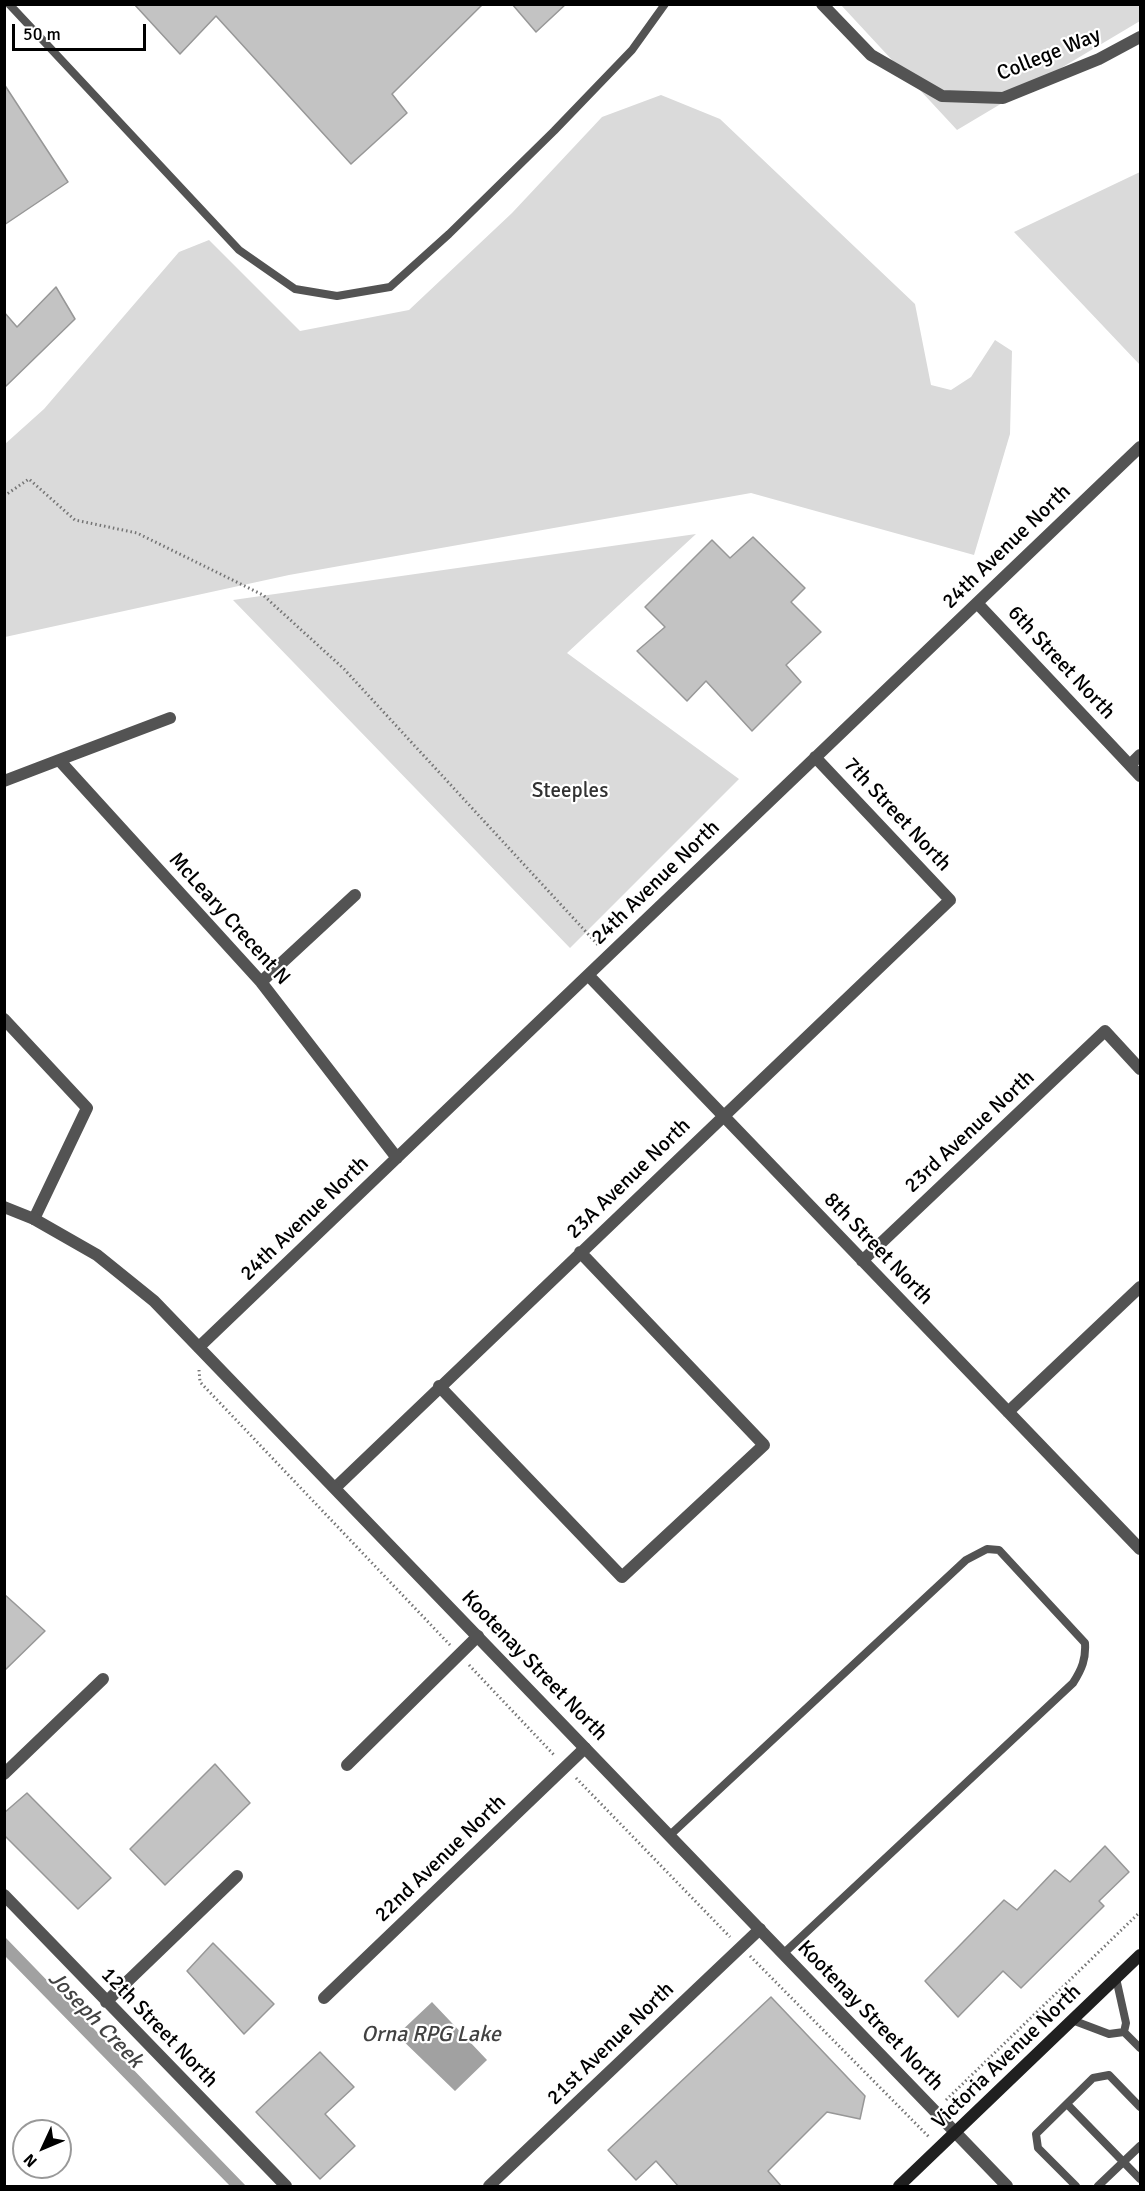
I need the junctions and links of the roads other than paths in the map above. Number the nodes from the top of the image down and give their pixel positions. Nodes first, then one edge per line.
1 (9, 4) edge
2 (665, 4) edge
3 (822, 4) edge
4 (1140, 37) edge
5 (1140, 447) edge
6 (977, 603) junction
7 (170, 718) dead end
8 (1140, 755) edge
9 (815, 757) junction
10 (59, 760) junction
11 (1130, 765) junction
12 (1140, 776) edge
13 (4, 781) edge
14 (355, 895) dead end
15 (950, 900) joint
16 (588, 975) junction
17 (261, 982) junction
18 (4, 1018) edge
19 (1140, 1069) edge
20 (723, 1115) junction
21 (397, 1158) junction
22 (4, 1207) edge
23 (33, 1219) junction
24 (580, 1252) junction
25 (862, 1261) junction
26 (1140, 1287) edge
27 (199, 1347) junction
28 (440, 1386) junction
29 (1008, 1412) junction
30 (336, 1487) junction
31 (1140, 1549) edge
32 (478, 1636) junction
33 (104, 1679) dead end
34 (585, 1748) junction
35 (347, 1765) dead end
36 (4, 1774) edge
37 (669, 1836) junction
38 (237, 1876) dead end
39 (4, 1895) edge
40 (760, 1929) junction
41 (783, 1954) junction
42 (1140, 1955) edge
43 (1116, 1978) junction
44 (324, 1998) dead end
45 (106, 2002) junction
46 (1072, 2020) junction
47 (1124, 2032) junction
48 (1140, 2048) edge
49 (1067, 2104) junction
50 (1140, 2107) edge
51 (956, 2132) junction
52 (1140, 2146) edge
53 (1124, 2162) junction
54 (1140, 2179) edge
55 (285, 2187) edge
56 (489, 2187) edge
57 (899, 2187) edge
58 (1007, 2187) edge
59 (1076, 2187) edge
60 (1098, 2187) edge

1 - 2 lane
3 - 4 street, College Way
5 - 6 street, 24th Avenue North
6 - 9 street, 24th Avenue North
6 - 11 street, 6th Street North
7 - 10 street
8 - 11 street
9 - 15 street, 7th Street North
9 - 16 street, 24th Avenue North
10 - 13 street
10 - 17 street, McLeary Crecent N
11 - 12 street, 6th Street North
14 - 17 street
15 - 20 street, 23A Avenue North
16 - 20 street, 8th Street North
16 - 21 street, 24th Avenue North
17 - 21 street, McLeary Crecent N
18 - 23 street
19 - 25 street, 23rd Avenue North
20 - 24 street, 23A Avenue North
20 - 25 street, 8th Street North
21 - 27 street, 24th Avenue North
22 - 23 street, Kootenay Street North
23 - 27 street, Kootenay Street North
24 - 28 street, 23A Avenue North
24 - 28 street
25 - 29 street, 8th Street North
26 - 29 street
27 - 30 street, Kootenay Street North
28 - 30 street, 23A Avenue North
29 - 31 street, 8th Street North
30 - 32 street, Kootenay Street North
32 - 34 street, Kootenay Street North
32 - 35 street
33 - 36 street
34 - 37 street, Kootenay Street North
34 - 44 street, 22nd Avenue North
37 - 40 street, Kootenay Street North
37 - 41 lane
38 - 45 street
39 - 45 street, 12th Street North
40 - 41 street, Kootenay Street North
40 - 56 street, 21st Avenue North
41 - 51 street, Kootenay Street North
42 - 43 main road, Victoria Avenue North
43 - 46 main road, Victoria Avenue North
43 - 47 lane
45 - 55 street, 12th Street North
46 - 47 lane
46 - 51 main road, Victoria Avenue North
47 - 48 lane
49 - 50 lane
49 - 53 lane
49 - 59 lane
51 - 57 main road, Victoria Avenue North
51 - 58 street, Kootenay Street North
52 - 53 lane
53 - 54 lane
53 - 60 lane

